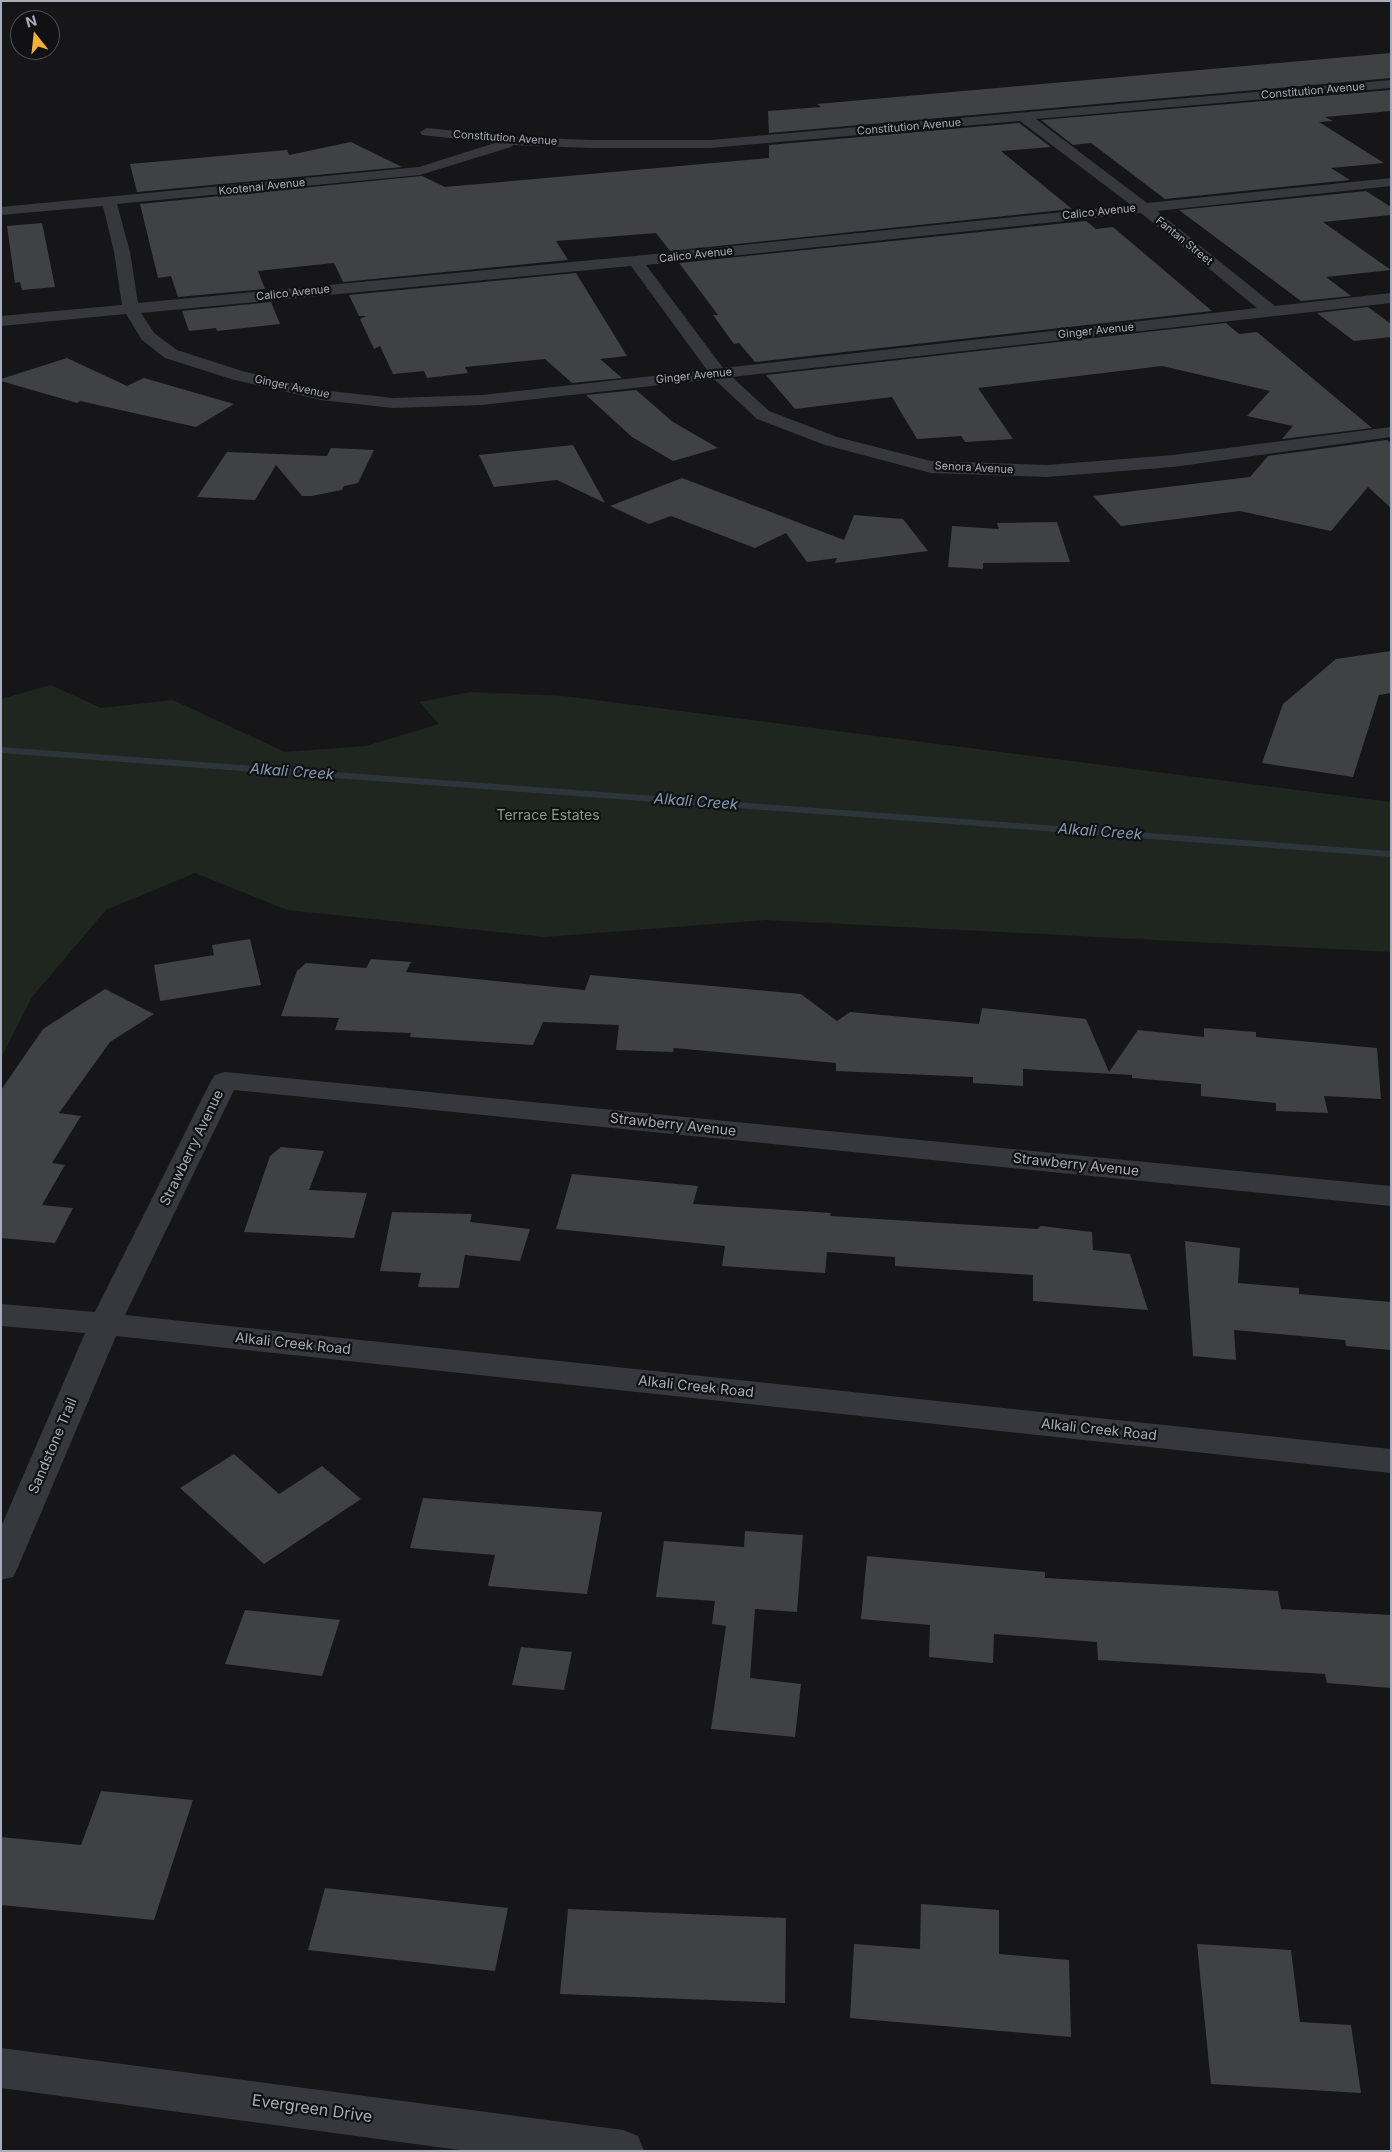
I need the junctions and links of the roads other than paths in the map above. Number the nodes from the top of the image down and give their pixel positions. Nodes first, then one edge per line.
1 (1391, 84) edge
2 (1024, 118) junction
3 (427, 132) dead end
4 (518, 141) junction
5 (1391, 182) edge
6 (110, 202) junction
7 (1143, 207) junction
8 (1, 210) edge
9 (635, 261) junction
10 (1391, 298) edge
11 (131, 309) junction
12 (1271, 311) junction
13 (1, 321) edge
14 (719, 374) junction
15 (1391, 432) edge
16 (1391, 1196) edge
17 (1, 1315) edge
18 (105, 1324) junction
19 (1391, 1461) edge
20 (1, 1567) edge
21 (1, 2068) edge
22 (623, 2151) edge

1 - 2 street, Constitution Avenue
2 - 4 street, Constitution Avenue
2 - 7 street, Fantan Street
3 - 4 street, Constitution Avenue
4 - 6 street, Kootenai Avenue
5 - 7 street, Calico Avenue
6 - 8 street, Kootenai Avenue
6 - 11 street, Ginger Avenue
7 - 9 street, Calico Avenue
7 - 12 street, Fantan Street
9 - 11 street, Calico Avenue
9 - 14 street, Senora Avenue
10 - 12 street, Ginger Avenue
11 - 13 street, Calico Avenue
11 - 14 street, Ginger Avenue
12 - 14 street, Ginger Avenue
14 - 15 street, Senora Avenue
16 - 18 street, Strawberry Avenue
17 - 18 street, Alkali Creek Road
18 - 19 street, Alkali Creek Road
18 - 20 street, Sandstone Trail
21 - 22 street, Evergreen Drive

